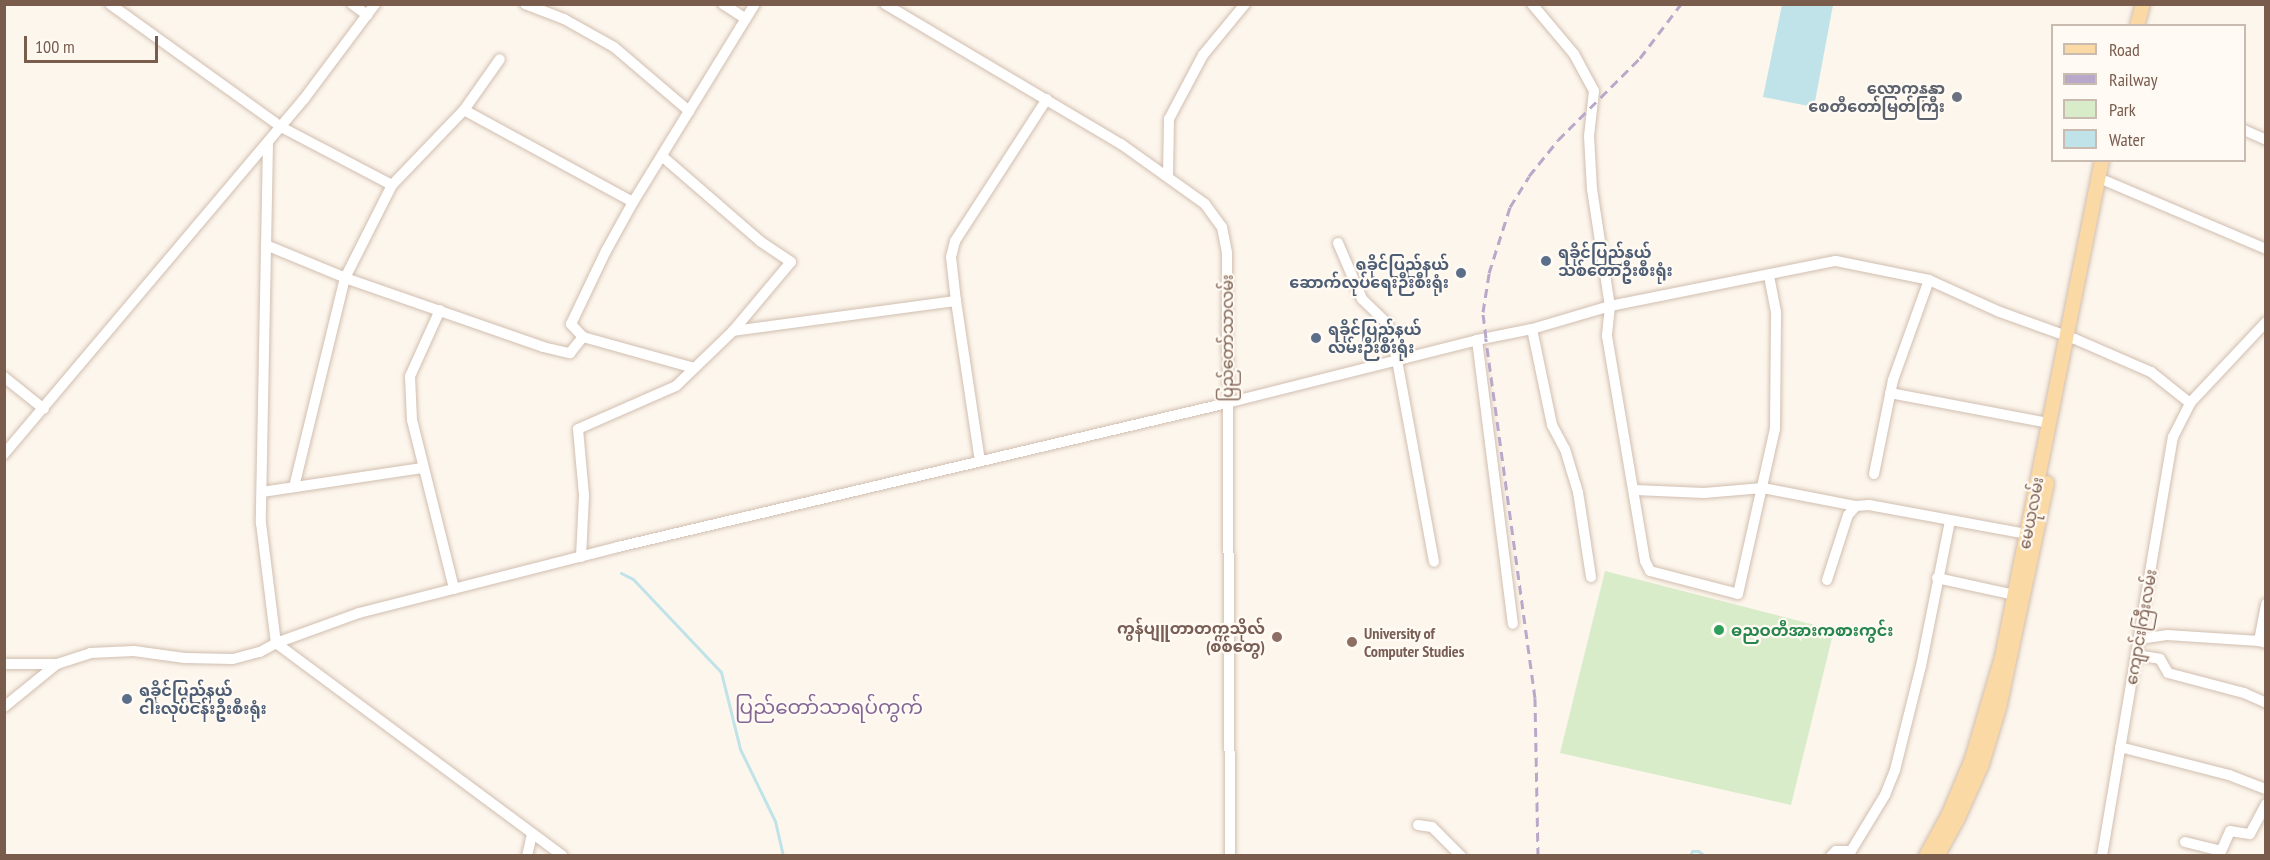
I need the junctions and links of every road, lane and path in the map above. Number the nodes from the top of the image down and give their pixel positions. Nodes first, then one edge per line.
1 (110, 4) edge
2 (352, 4) edge
3 (375, 4) edge
4 (525, 4) edge
5 (723, 4) edge
6 (755, 4) edge
7 (885, 4) edge
8 (1245, 4) edge
9 (1532, 4) edge
10 (2134, 4) edge
11 (2143, 4) edge
12 (367, 15) junction
13 (746, 19) junction
14 (2129, 24) edge
15 (2138, 24) edge
16 (500, 59) dead end
17 (1047, 99) junction
18 (464, 110) junction
19 (689, 111) junction
20 (281, 127) junction
21 (2246, 131) edge
22 (2265, 140) edge
23 (268, 143) junction
24 (662, 156) junction
25 (2102, 162) edge
26 (2110, 162) edge
27 (1168, 176) junction
28 (2106, 181) junction
29 (392, 185) junction
30 (633, 202) junction
31 (1338, 243) dead end
32 (266, 245) junction
33 (2265, 249) edge
34 (1769, 276) junction
35 (345, 278) junction
36 (1929, 280) junction
37 (956, 302) junction
38 (1610, 306) junction
39 (440, 310) junction
40 (2265, 322) edge
41 (1532, 329) junction
42 (733, 330) junction
43 (583, 337) junction
44 (2071, 337) junction
45 (1477, 340) junction
46 (1397, 360) junction
47 (694, 368) junction
48 (4, 377) edge
49 (1890, 393) junction
50 (2190, 403) junction
51 (1227, 404) junction
52 (45, 409) junction
53 (2049, 423) junction
54 (4, 454) edge
55 (981, 461) junction
56 (422, 468) junction
57 (1874, 474) dead end
58 (294, 487) junction
59 (1763, 488) junction
60 (1635, 490) junction
61 (262, 492) junction
62 (1856, 506) junction
63 (1950, 521) junction
64 (2027, 534) junction
65 (581, 556) junction
66 (1434, 562) dead end
67 (1591, 577) dead end
68 (1937, 578) junction
69 (1827, 580) dead end
70 (454, 589) junction
71 (2014, 595) junction
72 (2265, 605) edge
73 (1513, 624) dead end
74 (2139, 639) junction
75 (2262, 642) edge
76 (276, 643) junction
77 (2136, 655) junction
78 (4, 664) edge
79 (57, 664) junction
80 (2265, 703) edge
81 (4, 707) edge
82 (2120, 747) junction
83 (2265, 789) edge
84 (2265, 804) edge
85 (1418, 825) dead end
86 (531, 834) junction
87 (2185, 842) dead end
88 (2220, 853) edge
89 (527, 855) edge
90 (562, 855) edge
91 (1230, 855) edge
92 (1461, 855) edge
93 (1831, 855) edge
94 (1926, 855) edge
95 (1938, 855) edge
96 (2102, 855) edge

1 - 20 street
2 - 12 street
3 - 12 street
4 - 19 street
5 - 13 street
6 - 13 street
7 - 17 street, ပြည်တော်သာလမ်း
8 - 27 street
9 - 38 street
10 - 14 main road
11 - 15 main road
12 - 20 street
13 - 19 street
16 - 18 street
17 - 27 street, ပြည်တော်သာလမ်း
17 - 37 street
18 - 29 street
18 - 30 street
19 - 24 street
20 - 23 street
20 - 29 street
21 - 22 street
23 - 32 street
23 - 52 street
24 - 30 street
24 - 42 street
25 - 44 main road, မေယုလမ်း
26 - 28 main road, မေယုလမ်း
27 - 51 street, ပြည်တော်သာလမ်း
28 - 33 street
28 - 44 main road, မေယုလမ်း
29 - 35 street
30 - 43 street
31 - 46 street
32 - 35 street
32 - 61 street
34 - 36 street
34 - 38 street
34 - 59 street
35 - 39 street
35 - 58 street
36 - 44 street
36 - 49 street
37 - 42 street
37 - 55 street
38 - 41 street
38 - 60 street
39 - 43 street
39 - 56 street
40 - 50 street, ကျောင်းကြီးလမ်း
41 - 45 street
41 - 67 street
42 - 47 street
43 - 47 street
44 - 50 street
44 - 53 main road, မေယုလမ်း
44 - 95 main road, မေယုလမ်း
45 - 46 street
45 - 73 street
46 - 51 street
46 - 66 street
47 - 65 street
48 - 52 street
49 - 53 street
49 - 57 street
50 - 74 street, ကျောင်းကြီးလမ်း
51 - 55 street
51 - 91 street, ပြည်တော်သာလမ်း
52 - 54 street
53 - 64 main road, မေယုလမ်း
55 - 65 street
56 - 58 street
56 - 70 street
58 - 61 street
59 - 60 street
59 - 60 street
59 - 62 street
61 - 76 street
62 - 63 street
62 - 69 street
63 - 64 street
63 - 68 street
64 - 71 main road, မေယုလမ်း
65 - 70 street
68 - 71 street
68 - 93 street
70 - 76 street
71 - 94 main road, မေယုလမ်း
72 - 75 street
74 - 75 street
74 - 77 street, ကျောင်းကြီးလမ်း
76 - 79 street
76 - 86 street
77 - 80 street
77 - 82 street, ကျောင်းကြီးလမ်း
78 - 79 street
79 - 81 street
82 - 83 street
82 - 96 street, ကျောင်းကြီးလမ်း
84 - 88 street
85 - 92 street
86 - 89 street
86 - 90 street
87 - 88 street

